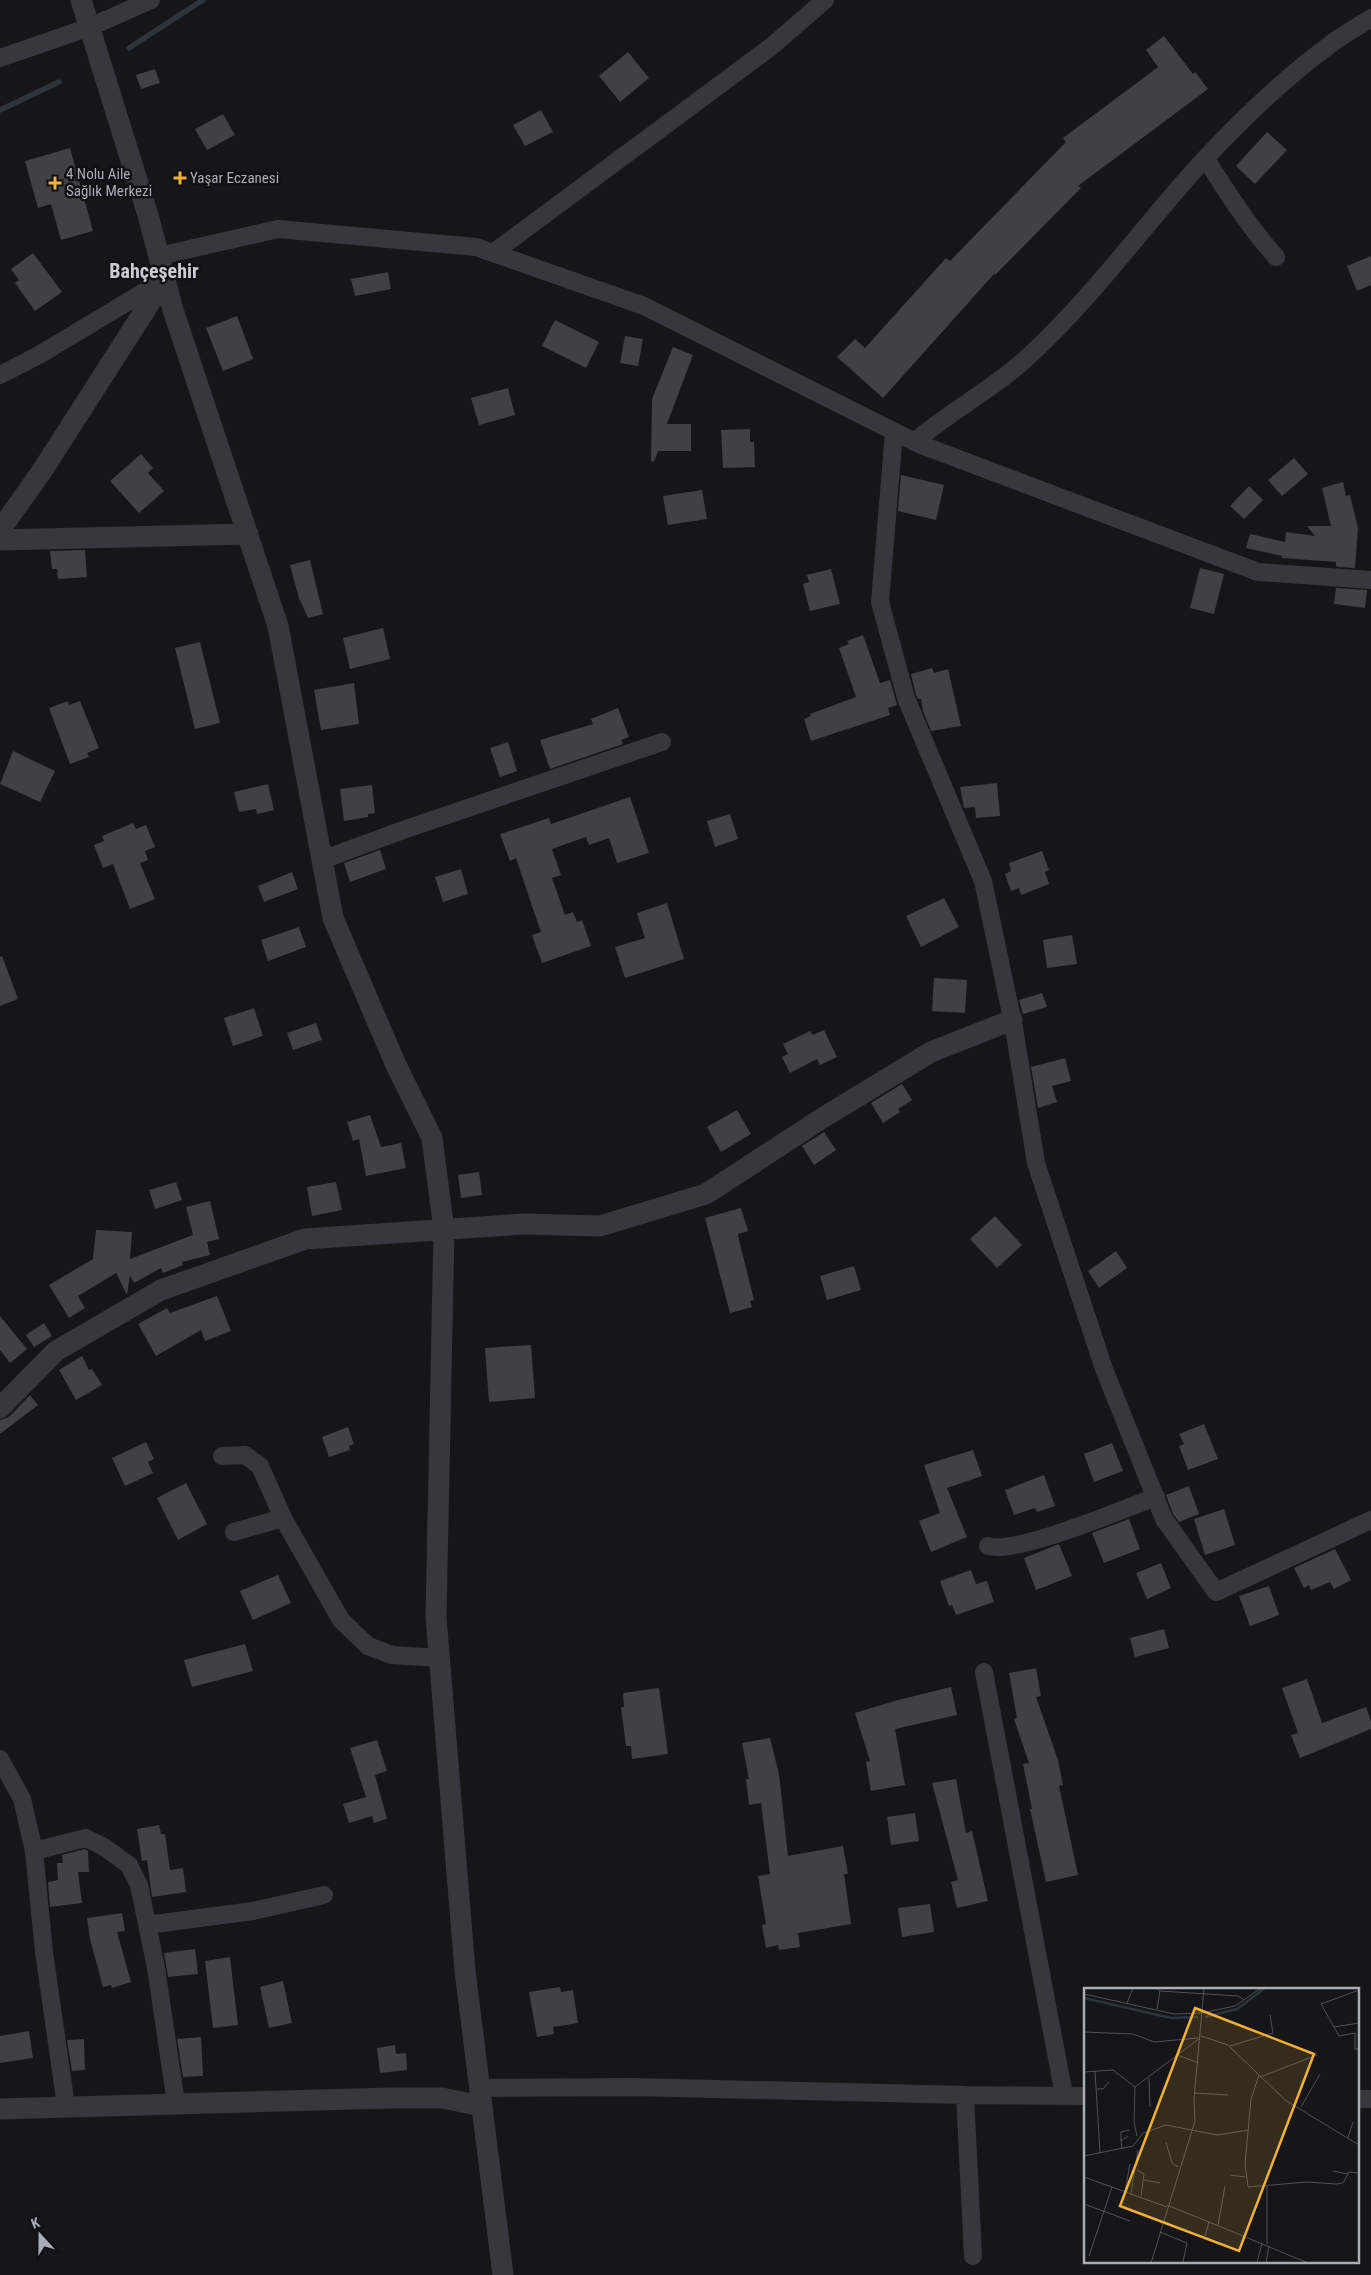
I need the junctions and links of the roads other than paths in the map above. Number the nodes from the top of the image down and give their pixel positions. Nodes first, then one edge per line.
1 (81, 0) edge
2 (151, 0) edge
3 (825, 0) edge
4 (1371, 18) edge
5 (90, 27) junction
6 (0, 58) edge
7 (1206, 159) junction
8 (493, 253) junction
9 (159, 256) junction
10 (1276, 257) dead end
11 (165, 279) junction
12 (0, 375) edge
13 (894, 432) junction
14 (914, 442) junction
15 (0, 530) edge
16 (248, 534) junction
17 (0, 540) edge
18 (1371, 580) edge
19 (662, 742) dead end
20 (322, 860) junction
21 (1012, 1020) junction
22 (444, 1230) junction
23 (0, 1408) edge
24 (222, 1456) dead end
25 (1156, 1497) junction
26 (283, 1518) junction
27 (1371, 1520) edge
28 (234, 1532) dead end
29 (988, 1546) dead end
30 (439, 1658) junction
31 (984, 1672) dead end
32 (0, 1759) edge
33 (34, 1851) junction
34 (324, 1894) dead end
35 (147, 1924) junction
36 (965, 2095) junction
37 (1064, 2096) junction
38 (1084, 2096) edge
39 (481, 2097) junction
40 (1358, 2099) edge
41 (1371, 2099) edge
42 (176, 2102) junction
43 (66, 2106) junction
44 (0, 2108) edge
45 (973, 2256) dead end
46 (503, 2275) edge

1 - 5 street
2 - 5 street
3 - 8 street
4 - 7 street
5 - 6 street
5 - 9 street
7 - 10 street
7 - 14 street
8 - 9 street
8 - 13 street
9 - 11 street
11 - 12 street
11 - 15 street
11 - 16 street
13 - 14 street
13 - 21 street
14 - 18 street
16 - 17 street
16 - 20 street
19 - 20 street
20 - 22 street
21 - 22 street
21 - 25 street
22 - 23 street
22 - 30 street
24 - 26 street
25 - 27 street
25 - 29 street
26 - 28 street
26 - 30 street
30 - 39 street
31 - 37 street
32 - 33 street
33 - 35 street
33 - 43 street
34 - 35 street
35 - 42 street
36 - 37 street
36 - 39 street
36 - 45 street
37 - 38 street
39 - 42 street
39 - 46 street
40 - 41 street
42 - 43 street
43 - 44 street

